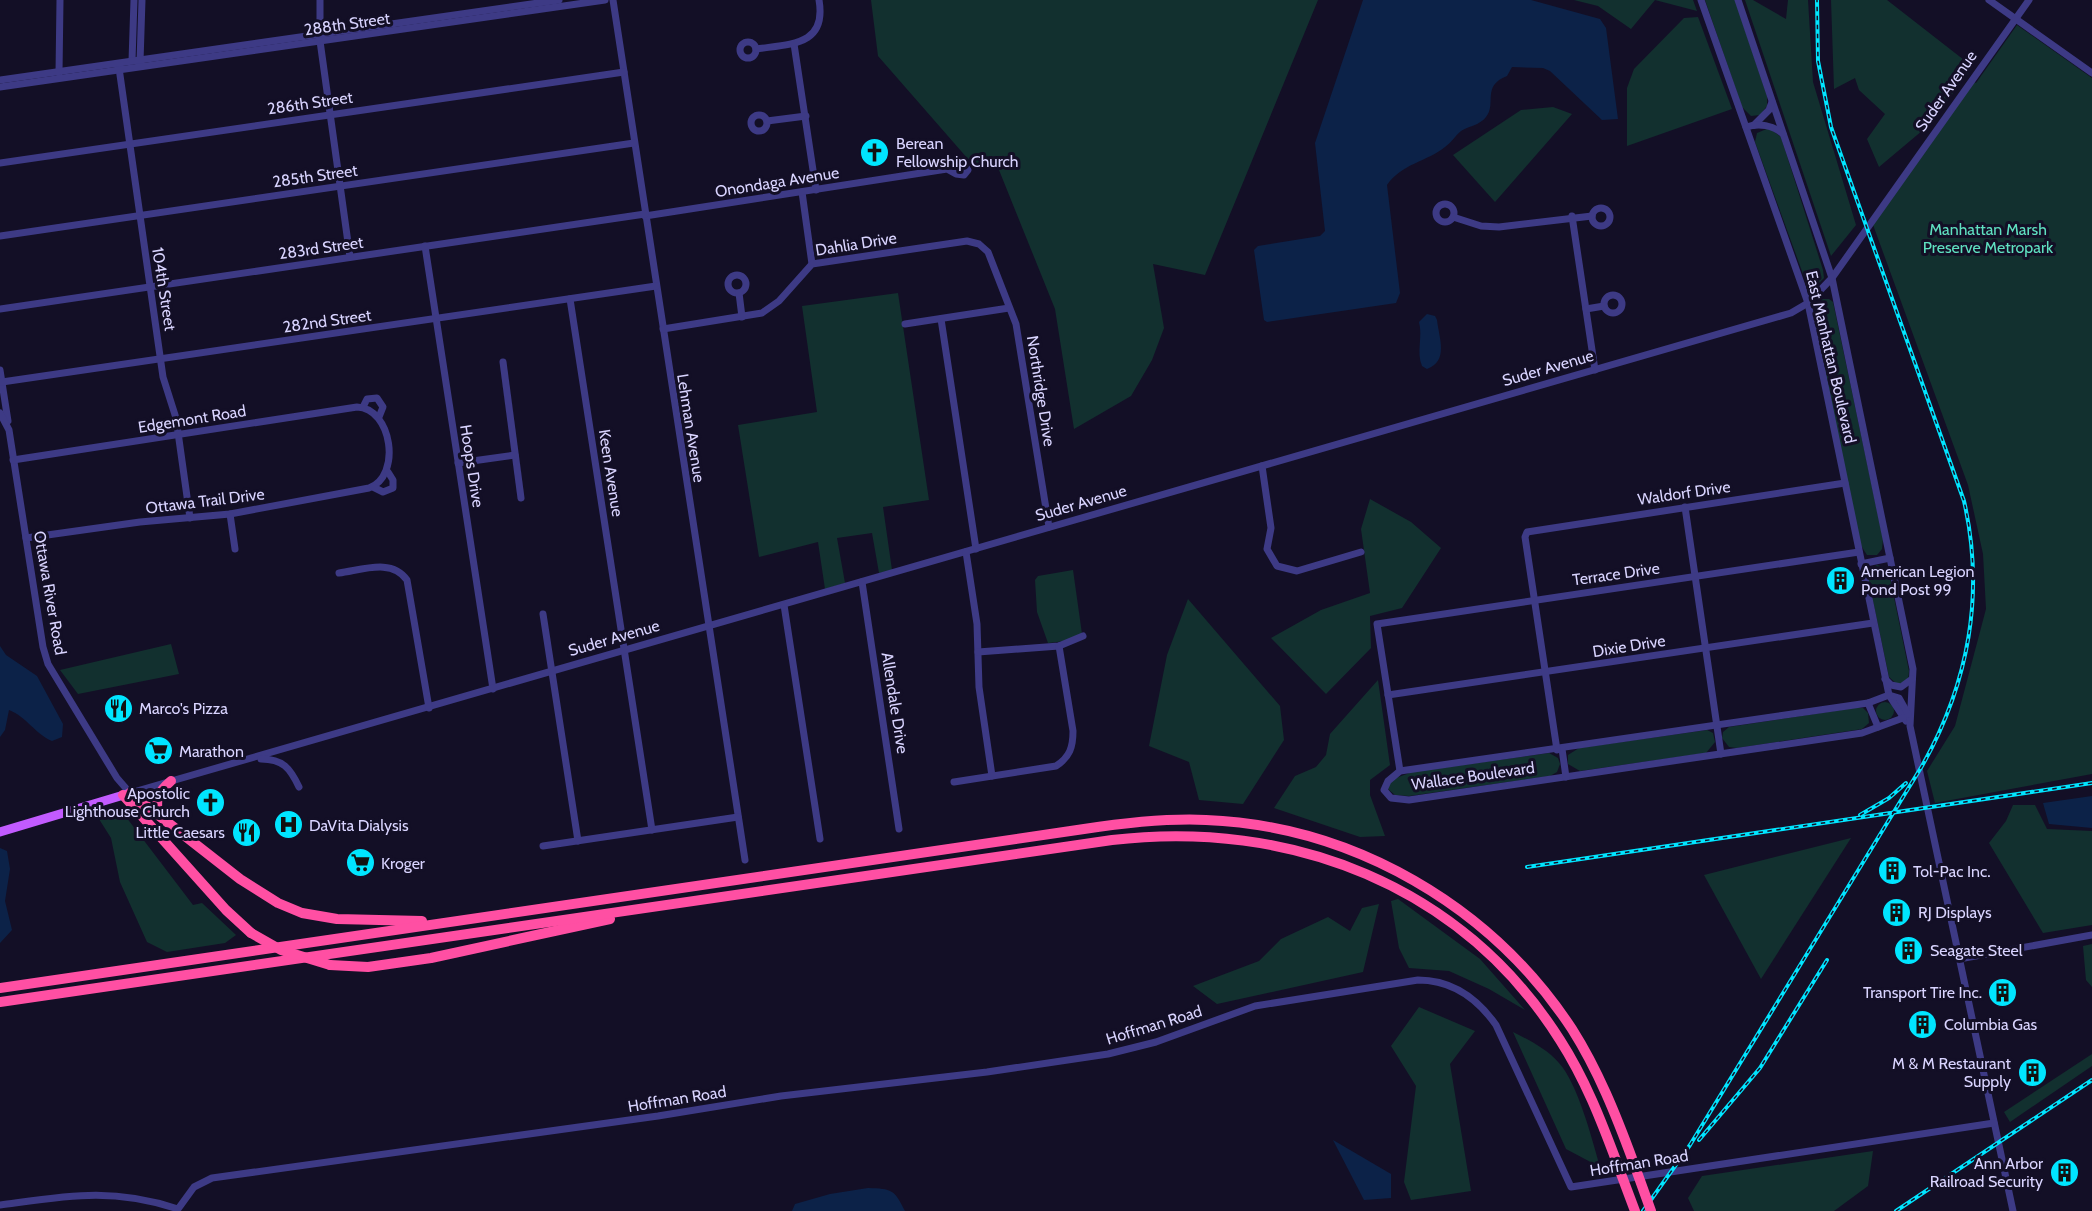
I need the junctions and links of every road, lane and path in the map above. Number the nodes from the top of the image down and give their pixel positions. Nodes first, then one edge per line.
1 (60, 0) edge
2 (134, 0) edge
3 (142, 0) edge
4 (320, 0) edge
5 (559, 0) edge
6 (605, 0) edge
7 (613, 0) edge
8 (819, 0) edge
9 (1701, 0) edge
10 (1738, 0) edge
11 (1989, 0) edge
12 (2029, 0) edge
13 (2015, 19) junction
14 (418, 24) junction
15 (320, 38) junction
16 (794, 44) junction
17 (756, 49) dead end
18 (138, 63) junction
19 (119, 66) junction
20 (624, 72) junction
21 (2092, 73) edge
22 (59, 75) junction
23 (0, 80) edge
24 (0, 87) edge
25 (1772, 101) junction
26 (330, 114) junction
27 (806, 116) junction
28 (767, 121) dead end
29 (1750, 126) junction
30 (1784, 134) junction
31 (634, 143) junction
32 (129, 144) junction
33 (0, 163) edge
34 (947, 169) dead end
35 (341, 186) junction
36 (816, 190) junction
37 (802, 192) junction
38 (139, 214) junction
39 (645, 215) junction
40 (1572, 216) junction
41 (1592, 216) dead end
42 (1453, 217) dead end
43 (0, 236) edge
44 (967, 241) joint
45 (425, 246) junction
46 (350, 257) junction
47 (812, 264) junction
48 (1832, 278) junction
49 (150, 286) junction
50 (656, 286) junction
51 (739, 293) dead end
52 (570, 299) junction
53 (1808, 303) junction
54 (1604, 306) dead end
55 (1009, 308) junction
56 (0, 309) edge
57 (1586, 309) junction
58 (742, 317) junction
59 (436, 318) junction
60 (941, 319) junction
61 (905, 324) dead end
62 (663, 329) junction
63 (161, 358) junction
64 (503, 362) dead end
65 (0, 370) edge
66 (1595, 370) junction
67 (2, 381) junction
68 (2, 407) edge
69 (363, 407) junction
70 (376, 414) junction
71 (179, 434) junction
72 (515, 455) junction
73 (13, 460) junction
74 (458, 463) junction
75 (1262, 466) junction
76 (386, 475) junction
77 (1845, 483) junction
78 (373, 487) junction
79 (521, 498) dead end
80 (1685, 507) junction
81 (230, 514) junction
82 (190, 518) junction
83 (1049, 527) junction
84 (26, 538) junction
85 (235, 549) dead end
86 (976, 549) junction
87 (966, 552) junction
88 (1361, 552) dead end
89 (1859, 552) junction
90 (1890, 558) junction
91 (1861, 564) junction
92 (339, 573) dead end
93 (1695, 576) junction
94 (862, 582) junction
95 (1535, 600) junction
96 (784, 605) junction
97 (543, 615) dead end
98 (1873, 623) junction
99 (708, 627) junction
100 (1083, 636) dead end
101 (1059, 646) junction
102 (1705, 648) junction
103 (624, 651) junction
104 (978, 652) junction
105 (551, 672) junction
106 (1545, 672) junction
107 (1885, 679) junction
108 (1912, 679) junction
109 (493, 689) junction
110 (1388, 695) junction
111 (1888, 695) junction
112 (1868, 703) junction
113 (429, 708) junction
114 (1908, 721) junction
115 (1717, 726) junction
116 (1878, 727) junction
117 (1559, 749) junction
118 (1721, 754) junction
119 (253, 759) junction
120 (1401, 771) junction
121 (992, 776) junction
122 (1566, 777) junction
123 (171, 781) junction
124 (954, 782) dead end
125 (299, 787) dead end
126 (127, 794) junction
127 (160, 816) junction
128 (738, 817) junction
129 (898, 829) dead end
130 (652, 830) junction
131 (0, 832) edge
132 (820, 839) dead end
133 (578, 841) junction
134 (543, 846) dead end
135 (745, 860) dead end
136 (679, 903) junction
137 (450, 922) junction
138 (2092, 935) edge
139 (1959, 959) junction
140 (0, 988) edge
141 (0, 1002) edge
142 (1994, 1123) junction
143 (0, 1205) edge
144 (1635, 1211) edge
145 (1651, 1211) edge
146 (2013, 1211) edge

1 - 22 street
2 - 18 street
3 - 18 street
4 - 15 street
5 - 14 street, 288th Street
6 - 14 street, 288th Street
7 - 20 street, Lehman Avenue
8 - 16 street
9 - 29 street, East Manhattan Boulevard
10 - 25 street, East Manhattan Boulevard
11 - 13 street
12 - 13 street, Suder Avenue
13 - 21 street
13 - 48 street, Suder Avenue
14 - 15 street, 288th Street
15 - 18 street, 288th Street
15 - 26 street
16 - 17 street
16 - 27 street
18 - 19 street, 288th Street
19 - 22 street, 288th Street
19 - 32 street, 104th Street
20 - 26 street, 286th Street
20 - 31 street, Lehman Avenue
22 - 23 street, 288th Street
22 - 24 street, 288th Street
25 - 29 street
25 - 30 street, East Manhattan Boulevard
26 - 32 street, 286th Street
26 - 35 street
27 - 28 street
27 - 36 street
29 - 30 street
29 - 53 street, East Manhattan Boulevard
30 - 48 street, East Manhattan Boulevard
31 - 35 street, 285th Street
31 - 39 street, Lehman Avenue
32 - 33 street, 286th Street
32 - 38 street, 104th Street
34 - 36 street, Onondaga Avenue
35 - 38 street, 285th Street
35 - 46 street
36 - 37 street, Onondaga Avenue
37 - 39 street, Onondaga Avenue
37 - 47 street
38 - 43 street, 285th Street
38 - 49 street, 104th Street
39 - 45 street, 283rd Street
39 - 50 street, Lehman Avenue
40 - 41 street
40 - 42 street
40 - 57 street
44 - 47 street, Dahlia Drive
44 - 55 street, Northridge Drive
45 - 46 street, 283rd Street
45 - 59 street, Hoops Drive
46 - 49 street, 283rd Street
47 - 58 street, Dahlia Drive
48 - 53 street, Suder Avenue
48 - 90 street, East Manhattan Boulevard
49 - 56 street, 283rd Street
49 - 63 street, 104th Street
50 - 52 street, 282nd Street
50 - 62 street, Lehman Avenue
51 - 58 street
52 - 59 street, 282nd Street
52 - 103 street, Keen Avenue
53 - 66 street, Suder Avenue
53 - 77 street, East Manhattan Boulevard
54 - 57 street
55 - 60 street
55 - 83 street, Northridge Drive
57 - 66 street
58 - 62 street, Dahlia Drive
59 - 63 street, 282nd Street
59 - 74 street, Hoops Drive
60 - 61 street
60 - 86 street
62 - 99 street, Lehman Avenue
63 - 67 street, 282nd Street
63 - 71 street, 104th Street
64 - 72 street
65 - 67 street
66 - 75 street, Suder Avenue
67 - 68 street
68 - 73 street, Ottawa River Road
69 - 70 street
69 - 70 street, Edgemont Road
69 - 71 street, Edgemont Road
70 - 76 street
71 - 73 street, Edgemont Road
71 - 82 street, 104th Street
72 - 74 street
72 - 79 street
73 - 84 street, Ottawa River Road
74 - 109 street, Hoops Drive
75 - 83 street, Suder Avenue
75 - 88 street
76 - 78 street, Ottawa Trail Drive
76 - 78 street
77 - 80 street, Waldorf Drive
77 - 89 street, East Manhattan Boulevard
78 - 81 street, Ottawa Trail Drive
80 - 93 street
80 - 95 street, Waldorf Drive
81 - 82 street, Ottawa Trail Drive
81 - 85 street
82 - 84 street, Ottawa Trail Drive
83 - 86 street, Suder Avenue
84 - 126 street, Ottawa River Road
86 - 87 street, Suder Avenue
87 - 94 street, Suder Avenue
87 - 104 street
89 - 91 street, East Manhattan Boulevard
89 - 93 street, Terrace Drive
90 - 91 street
90 - 108 street, East Manhattan Boulevard
91 - 98 street, East Manhattan Boulevard
92 - 113 street
93 - 95 street, Terrace Drive
93 - 102 street
94 - 96 street, Suder Avenue
94 - 129 street, Allendale Drive
95 - 106 street
95 - 110 street, Terrace Drive
96 - 99 street, Suder Avenue
96 - 132 street
97 - 105 street
98 - 102 street, Dixie Drive
98 - 107 street, East Manhattan Boulevard
99 - 103 street, Suder Avenue
99 - 128 street, Lehman Avenue
100 - 101 street
101 - 104 street
101 - 121 street
102 - 106 street, Dixie Drive
102 - 115 street
103 - 105 street, Suder Avenue
103 - 130 street, Keen Avenue
104 - 121 street
105 - 109 street, Suder Avenue
105 - 133 street
106 - 110 street, Dixie Drive
106 - 117 street
107 - 108 street
107 - 111 street, East Manhattan Boulevard
108 - 114 street, East Manhattan Boulevard
109 - 113 street, Suder Avenue
110 - 120 street
111 - 112 street, Wallace Boulevard
111 - 114 street
112 - 115 street, Wallace Boulevard
112 - 116 street
113 - 119 street, Suder Avenue
114 - 116 street, Wallace Boulevard
114 - 139 street, East Manhattan Boulevard
115 - 117 street, Wallace Boulevard
115 - 118 street
116 - 118 street, Wallace Boulevard
117 - 120 street, Wallace Boulevard
117 - 122 street
118 - 122 street, Wallace Boulevard
119 - 123 street, Suder Avenue
119 - 125 street
120 - 122 street, Wallace Boulevard
121 - 124 street
123 - 126 street, Suder Avenue
123 - 127 highway
126 - 127 highway
126 - 131 main road, Suder Avenue
126 - 136 highway, bridge
127 - 137 highway
128 - 130 street
128 - 135 street, Lehman Avenue
130 - 133 street
133 - 134 street
136 - 141 highway
136 - 144 highway, bridge
137 - 140 highway
137 - 145 highway, bridge
138 - 139 street
139 - 142 street, East Manhattan Boulevard
142 - 143 street, Hoffman Road
142 - 146 street, East Manhattan Boulevard

